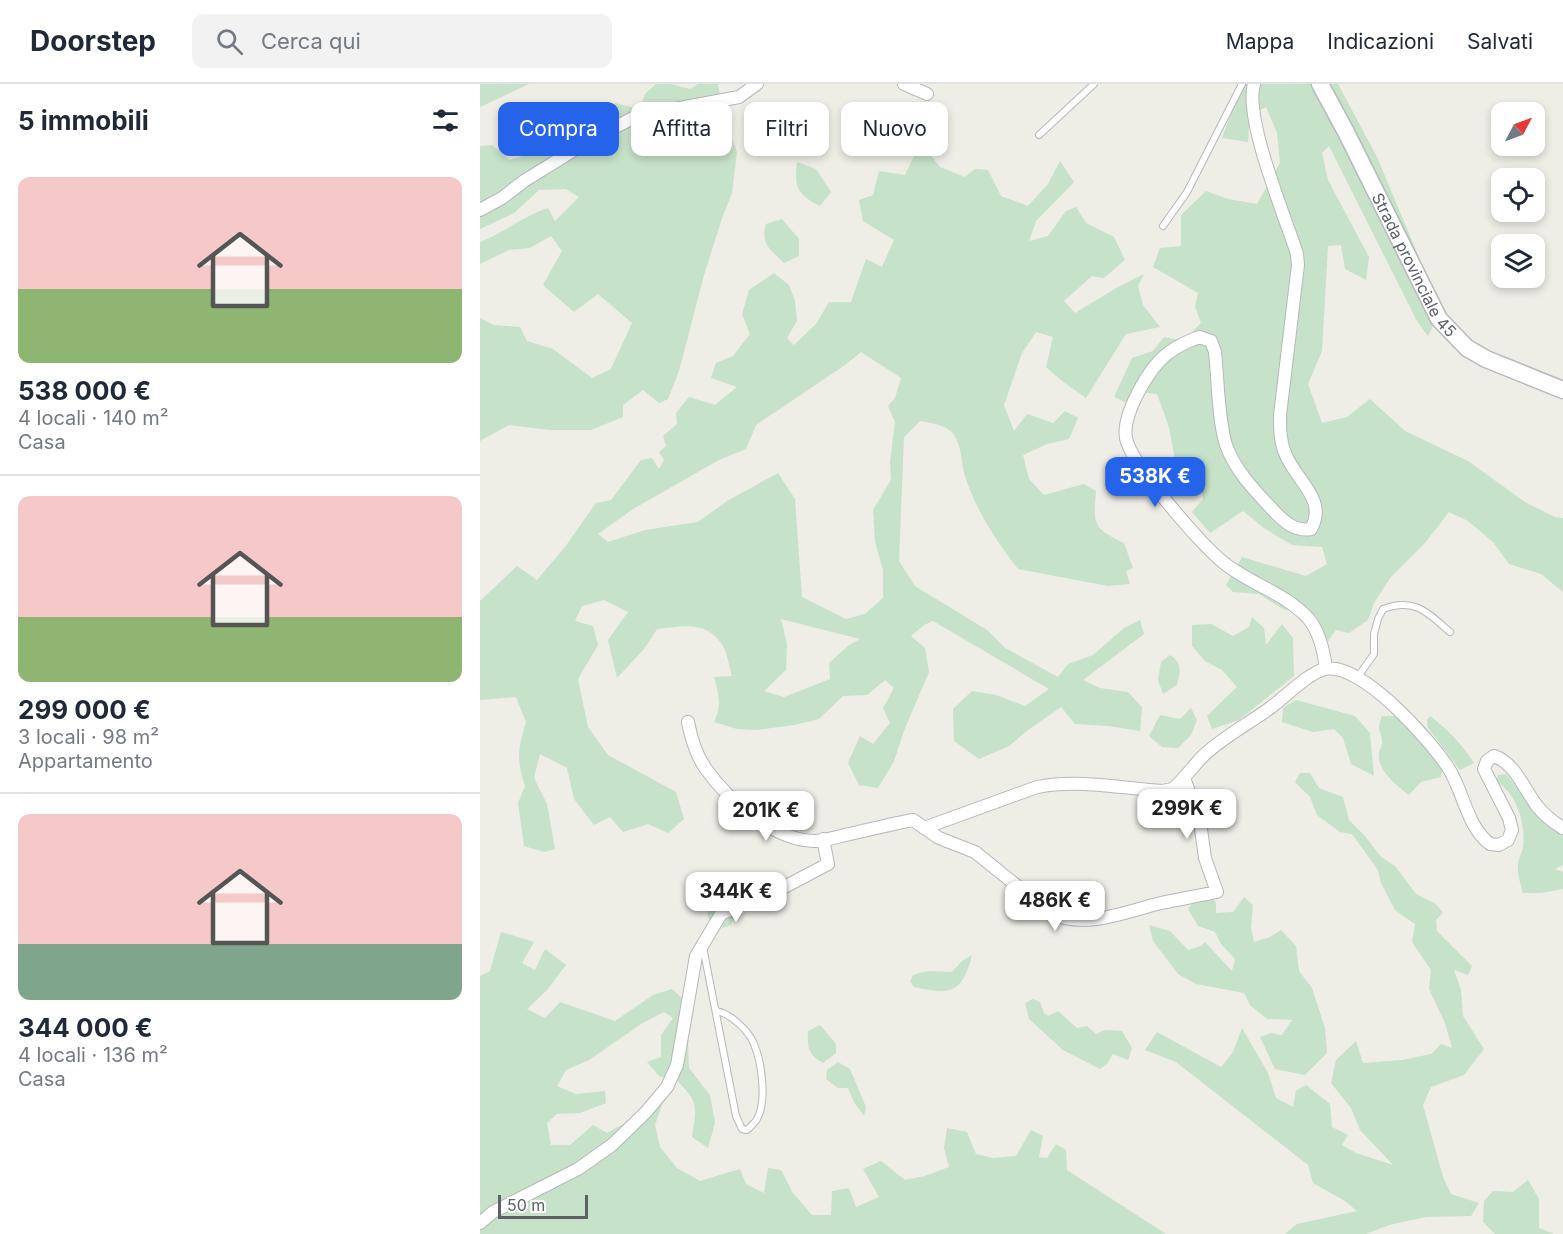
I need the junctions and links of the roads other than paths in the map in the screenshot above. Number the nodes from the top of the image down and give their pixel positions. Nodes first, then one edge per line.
1 (757, 84) edge
2 (904, 84) edge
3 (1094, 84) edge
4 (1242, 84) edge
5 (1254, 84) edge
6 (1320, 84) edge
7 (927, 94) dead end
8 (1039, 135) dead end
9 (480, 210) edge
10 (1162, 226) dead end
11 (1563, 390) edge
12 (1450, 632) dead end
13 (1326, 669) junction
14 (1357, 678) junction
15 (688, 722) dead end
16 (1184, 778) junction
17 (924, 828) junction
18 (1563, 828) edge
19 (823, 839) junction
20 (703, 945) junction
21 (716, 1011) junction
22 (480, 1223) edge

1 - 9 street
2 - 7 street
3 - 8 lane
4 - 10 lane
5 - 13 street
6 - 11 main road, Strada provinciale 45
12 - 14 lane
13 - 14 street
13 - 16 street
14 - 18 street
15 - 19 street
16 - 17 street
16 - 17 street
17 - 19 street
19 - 20 street
20 - 21 lane
20 - 22 street
21 - 21 lane

